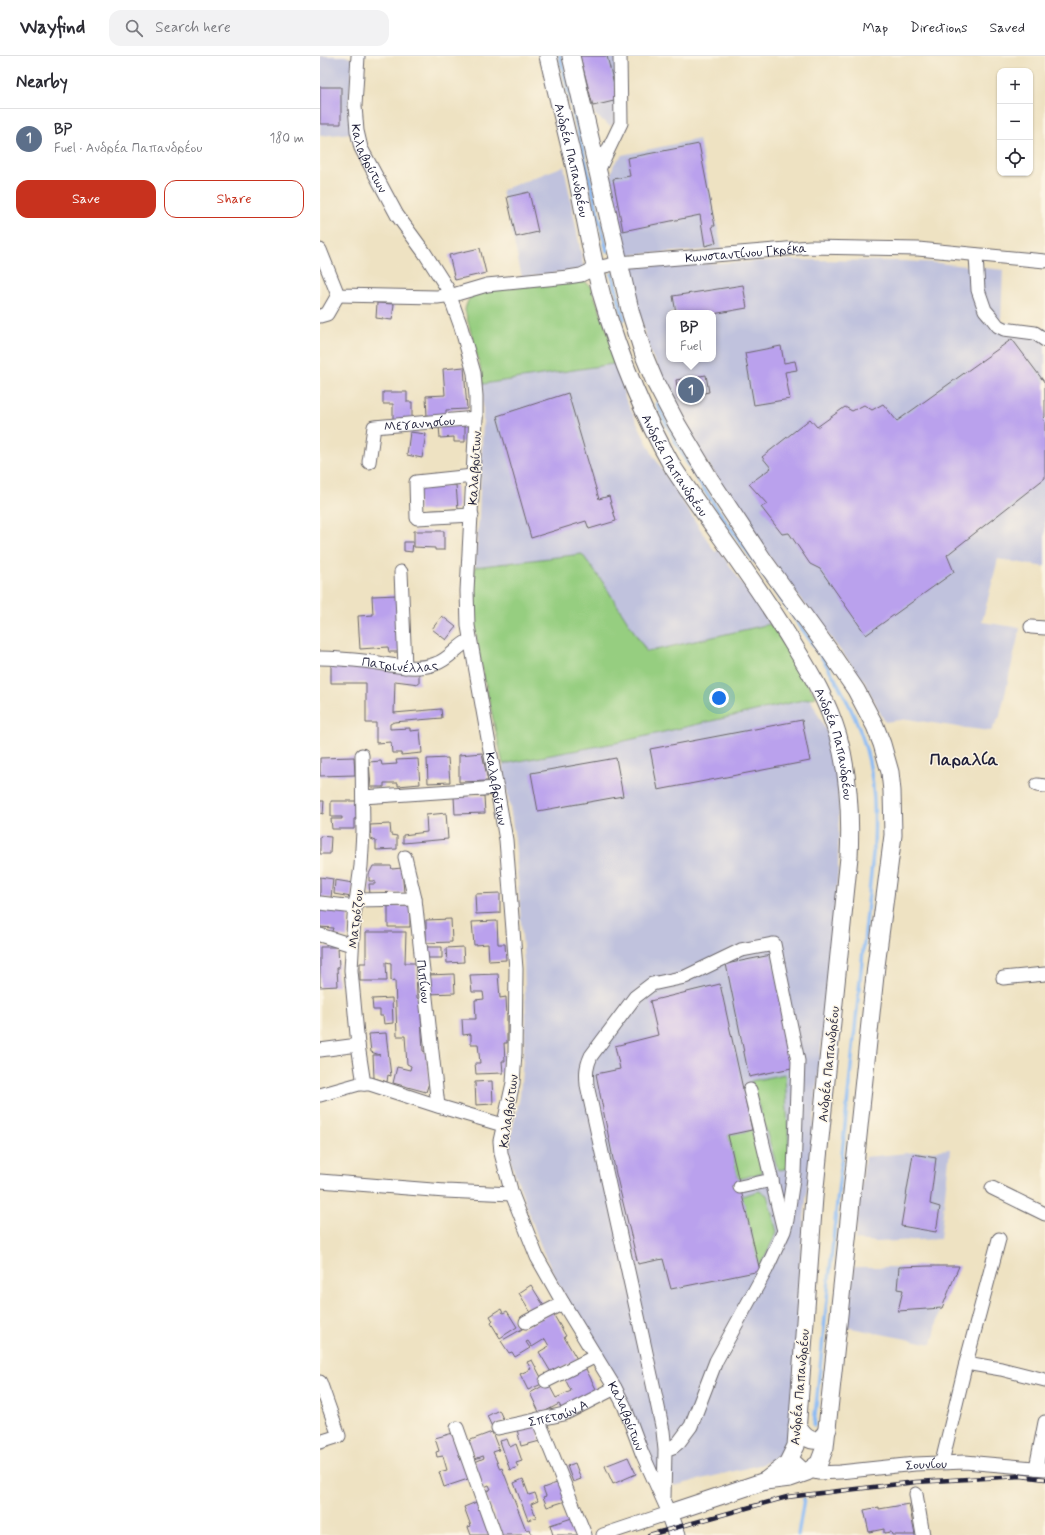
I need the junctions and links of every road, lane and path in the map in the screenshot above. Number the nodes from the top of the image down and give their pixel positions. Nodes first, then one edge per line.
1 (358, 56) edge
2 (548, 56) edge
3 (572, 56) edge
4 (620, 56) edge
5 (599, 169) junction
6 (320, 250) edge
7 (976, 255) junction
8 (1045, 261) edge
9 (619, 263) junction
10 (596, 268) junction
11 (338, 295) junction
12 (450, 295) junction
13 (320, 316) edge
14 (1045, 340) edge
15 (476, 418) junction
16 (369, 462) dead end
17 (473, 476) junction
18 (472, 515) junction
19 (401, 572) dead end
20 (1031, 627) dead end
21 (1045, 628) edge
22 (470, 640) junction
23 (320, 658) edge
24 (405, 667) junction
25 (362, 755) dead end
26 (497, 788) junction
27 (363, 797) junction
28 (405, 857) dead end
29 (415, 899) junction
30 (320, 903) edge
31 (356, 904) junction
32 (320, 935) edge
33 (352, 945) junction
34 (1045, 974) edge
35 (1003, 978) dead end
36 (358, 1045) junction
37 (320, 1050) edge
38 (364, 1084) junction
39 (750, 1090) dead end
40 (320, 1096) edge
41 (438, 1106) junction
42 (503, 1125) junction
43 (772, 1180) junction
44 (320, 1181) edge
45 (740, 1188) dead end
46 (992, 1188) dead end
47 (512, 1194) junction
48 (1045, 1214) edge
49 (784, 1231) junction
50 (999, 1239) dead end
51 (563, 1303) junction
52 (526, 1322) dead end
53 (596, 1356) junction
54 (966, 1363) junction
55 (1045, 1380) edge
56 (546, 1381) dead end
57 (320, 1382) edge
58 (615, 1388) junction
59 (538, 1419) junction
60 (1045, 1422) edge
61 (797, 1424) junction
62 (457, 1428) dead end
63 (498, 1428) dead end
64 (828, 1429) junction
65 (320, 1442) edge
66 (665, 1450) junction
67 (790, 1457) junction
68 (942, 1462) junction
69 (1040, 1468) edge
70 (808, 1472) junction
71 (765, 1481) junction
72 (916, 1494) dead end
73 (667, 1508) junction
74 (495, 1535) edge
75 (585, 1535) edge
76 (603, 1535) edge
77 (677, 1535) edge
78 (923, 1535) edge

1 - 12 street, Καλαβρύτων
2 - 10 main road, Ανδρέα Παπανδρέου
3 - 5 main road, Ανδρέα Παπανδρέου
4 - 5 street
5 - 9 main road, Ανδρέα Παπανδρέου
6 - 11 street
7 - 8 street, Κωνσταντίνου Γκρέκα
7 - 9 street, Κωνσταντίνου Γκρέκα
7 - 14 street
9 - 10 street, Κωνσταντίνου Γκρέκα
9 - 64 main road, Ανδρέα Παπανδρέου
10 - 12 street, Κωνσταντίνου Γκρέκα
10 - 61 main road, Ανδρέα Παπανδρέου
11 - 12 street, Κωνσταντίνου Γκρέκα
11 - 13 street
12 - 15 street, Καλαβρύτων
15 - 16 street, Μεγανησίου
15 - 17 street, Καλαβρύτων
17 - 18 street, Καλαβρύτων
17 - 18 street
18 - 22 street, Καλαβρύτων
19 - 24 street
20 - 21 street
22 - 24 street, Πατρινέλλας
22 - 26 street, Καλαβρύτων
23 - 24 street, Πατρινέλλας
25 - 27 street, Ματρόζου
26 - 27 street
26 - 42 street, Καλαβρύτων
27 - 31 street, Ματρόζου
28 - 29 street, Πιπίνου
29 - 31 street
29 - 41 street, Πιπίνου
30 - 31 street
31 - 33 street, Ματρόζου
32 - 33 street
33 - 36 street, Ματρόζου
34 - 35 street
36 - 37 street
36 - 38 street, Ματρόζου
38 - 40 street
38 - 41 street
39 - 43 street
41 - 42 street
42 - 47 street, Καλαβρύτων
43 - 45 street
43 - 49 street
44 - 47 street
46 - 48 street
47 - 51 street, Καλαβρύτων
49 - 66 street
49 - 66 street
50 - 54 street
51 - 52 street
51 - 53 street, Καλαβρύτων
53 - 56 street
53 - 58 street, Καλαβρύτων
54 - 55 street
54 - 68 street
57 - 65 street
58 - 59 street, Σπετσών Α
58 - 73 street, Καλαβρύτων
59 - 63 street, Σπετσών Α
59 - 75 street
60 - 69 street
61 - 64 main road
61 - 67 main road, Ανδρέα Παπανδρέου
62 - 74 street
64 - 70 main road, Ανδρέα Παπανδρέου
66 - 73 street
67 - 70 street
67 - 71 main road, Ανδρέα Παπανδρέου
68 - 69 street, Σουνίου
68 - 70 street, Σουνίου
70 - 71 main road, Σουνίου
71 - 73 main road, Σουνίου
72 - 78 street
73 - 76 street, Σουνίου
73 - 77 main road

